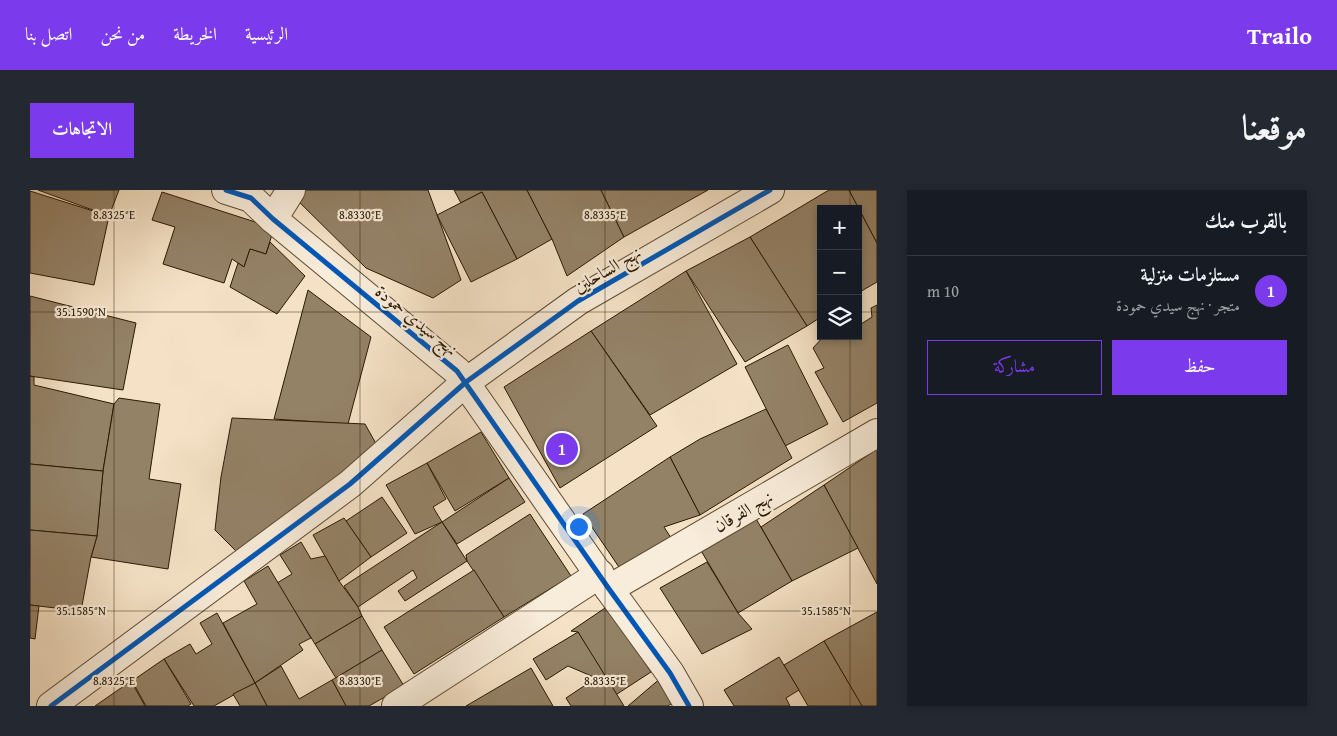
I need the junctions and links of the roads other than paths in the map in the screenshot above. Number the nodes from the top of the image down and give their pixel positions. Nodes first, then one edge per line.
1 (291, 190) edge
2 (770, 190) edge
3 (244, 193) edge
4 (273, 219) junction
5 (466, 382) junction
6 (877, 433) edge
7 (604, 582) junction
8 (51, 706) edge
9 (396, 706) edge
10 (688, 706) edge

1 - 4 street
2 - 5 street, نهج الساحلين
3 - 4 street, نهج سيدي حمودة
4 - 5 street, نهج سيدي حمودة
5 - 7 street, نهج سيدي حمودة
5 - 8 street, نهج الساحلين
6 - 7 street, نهج الفرقان
7 - 9 street, نهج الفرقان
7 - 10 street, نهج سيدي حمودة

